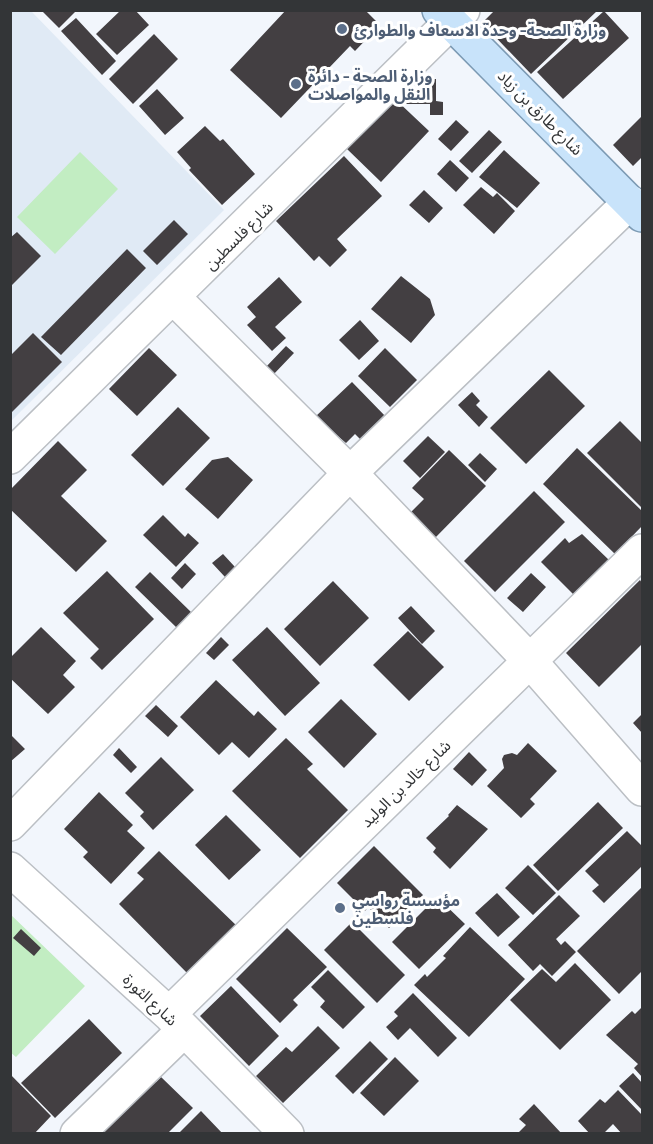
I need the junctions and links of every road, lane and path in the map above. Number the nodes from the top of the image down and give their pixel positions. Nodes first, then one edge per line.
1 (451, 14) edge
2 (636, 208) edge
3 (174, 298) junction
4 (10, 457) edge
5 (350, 473) junction
6 (642, 551) edge
7 (530, 661) junction
8 (642, 789) edge
9 (10, 824) edge
10 (10, 869) edge
11 (176, 1022) junction
12 (77, 1134) edge
13 (287, 1134) edge

1 - 2 main road, شارع طارق بن زياد
1 - 3 street, شارع فلسطين
2 - 5 street
3 - 4 street, شارع فلسطين
3 - 5 street
5 - 7 street
5 - 9 street
6 - 7 street, شارع خالد بن الوليد
7 - 8 street
7 - 11 street, شارع خالد بن الوليد
10 - 11 street, شارع الثورة
11 - 12 street, شارع خالد بن الوليد
11 - 13 street, شارع الثورة

